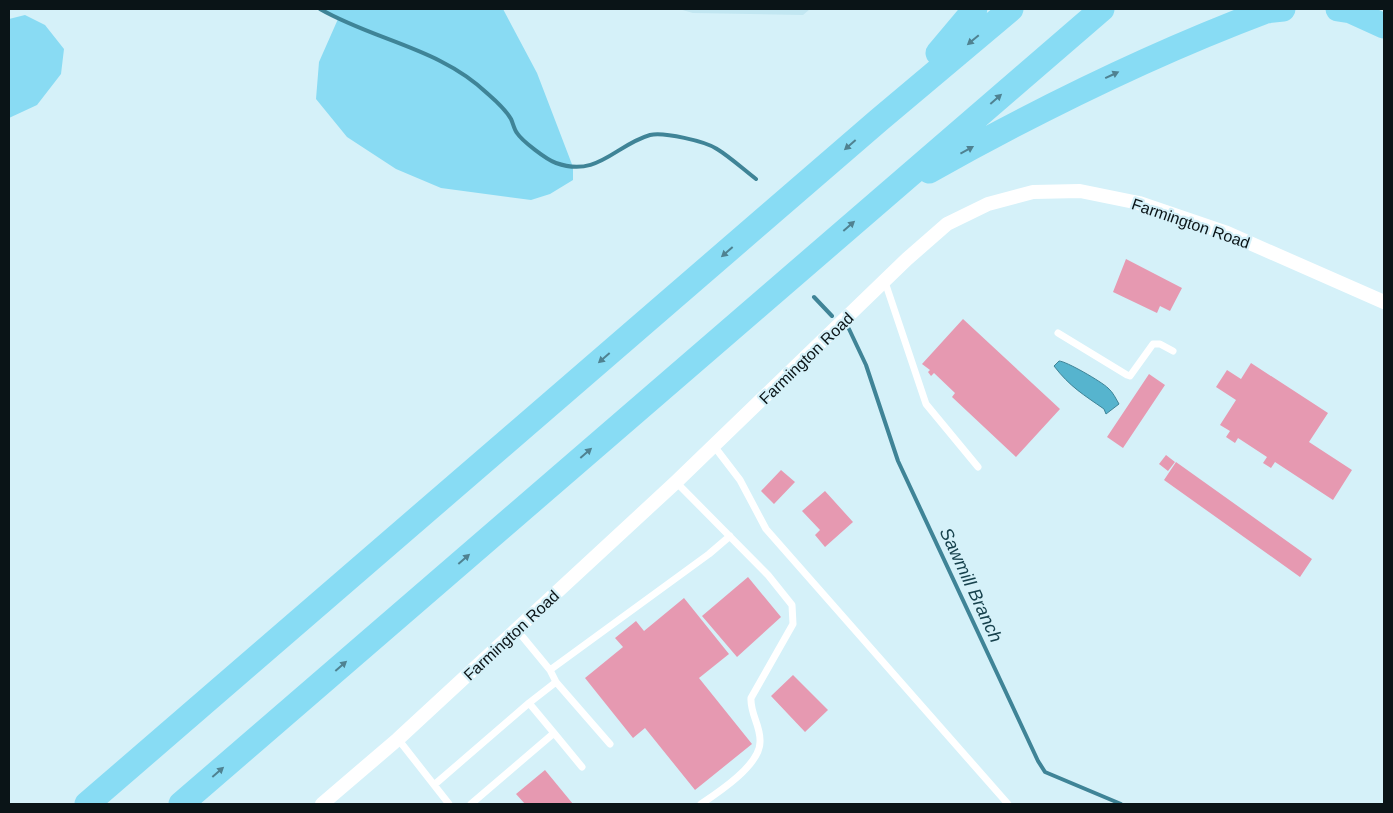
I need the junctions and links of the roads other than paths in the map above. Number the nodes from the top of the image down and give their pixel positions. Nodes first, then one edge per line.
1 (975, 9) edge
2 (1011, 9) edge
3 (1102, 9) edge
4 (1284, 9) edge
5 (1338, 9) edge
6 (1384, 26) edge
7 (879, 120) junction
8 (879, 199) junction
9 (885, 282) junction
10 (1384, 302) edge
11 (1058, 333) dead end
12 (1173, 351) dead end
13 (714, 446) junction
14 (978, 467) dead end
15 (676, 482) junction
16 (730, 536) junction
17 (517, 630) junction
18 (550, 670) junction
19 (556, 682) junction
20 (529, 704) junction
21 (554, 733) junction
22 (398, 740) junction
23 (610, 744) dead end
24 (582, 767) dead end
25 (434, 785) junction
26 (87, 804) edge
27 (181, 804) edge
28 (322, 804) edge
29 (449, 804) edge
30 (471, 804) edge
31 (701, 804) edge
32 (1008, 804) edge

1 - 7 highway
2 -> 7 highway
8 -> 3 highway
8 -> 4 highway
5 - 6 highway
7 -> 26 highway
27 -> 8 highway
9 - 10 street, Farmington Road
9 - 13 street, Farmington Road
9 - 14 lane
11 - 12 lane
13 - 15 street, Farmington Road
13 - 32 lane
15 - 16 lane
15 - 17 street, Farmington Road
16 - 18 lane
16 - 31 lane
17 - 18 lane
17 - 22 street, Farmington Road
18 - 19 lane
19 - 20 lane
19 - 23 lane
20 - 21 lane
20 - 25 lane
21 - 24 lane
21 - 30 lane
22 - 25 lane
22 - 28 street, Farmington Road
25 - 29 lane

